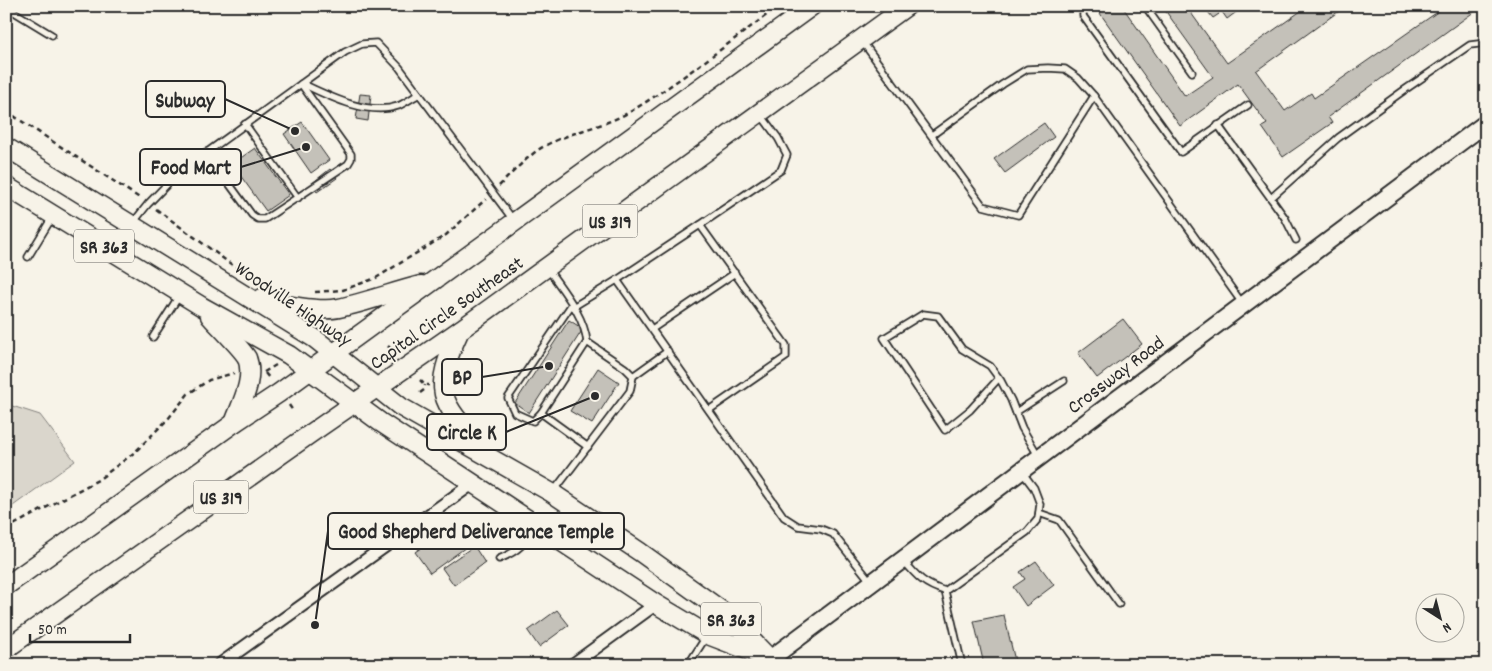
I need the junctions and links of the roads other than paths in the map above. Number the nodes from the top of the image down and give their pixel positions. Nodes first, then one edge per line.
1 (812, 6) edge
2 (907, 6) edge
3 (1083, 6) edge
4 (1145, 6) edge
5 (6, 8) edge
6 (52, 35) dead end
7 (861, 39) junction
8 (1486, 44) edge
9 (1192, 72) dead end
10 (301, 84) junction
11 (419, 94) junction
12 (1094, 96) junction
13 (1248, 105) dead end
14 (760, 113) junction
15 (1486, 123) edge
16 (245, 124) junction
17 (1218, 126) junction
18 (932, 136) junction
19 (6, 147) edge
20 (206, 152) junction
21 (6, 186) edge
22 (298, 198) junction
23 (1270, 198) junction
24 (54, 215) junction
25 (515, 223) junction
26 (132, 224) junction
27 (700, 225) junction
28 (1296, 240) dead end
29 (28, 257) dead end
30 (547, 267) junction
31 (735, 272) junction
32 (617, 280) junction
33 (434, 281) junction
34 (227, 283) junction
35 (181, 293) junction
36 (573, 305) junction
37 (1243, 305) junction
38 (201, 306) junction
39 (652, 329) junction
40 (460, 330) junction
41 (153, 337) dead end
42 (587, 342) junction
43 (668, 352) junction
44 (334, 354) junction
45 (310, 370) junction
46 (633, 376) junction
47 (999, 378) junction
48 (1064, 381) dead end
49 (376, 387) junction
50 (354, 402) junction
51 (709, 410) junction
52 (1016, 412) junction
53 (541, 413) junction
54 (234, 423) junction
55 (588, 447) junction
56 (1040, 457) junction
57 (497, 462) junction
58 (1021, 472) junction
59 (472, 484) junction
60 (552, 493) junction
61 (434, 511) junction
62 (1039, 513) junction
63 (537, 525) junction
64 (451, 535) dead end
65 (499, 559) dead end
66 (903, 561) junction
67 (872, 584) junction
68 (6, 586) edge
69 (945, 591) junction
70 (656, 604) junction
71 (1119, 604) dead end
72 (708, 635) junction
73 (6, 649) edge
74 (774, 662) edge
75 (218, 665) edge
76 (572, 665) edge
77 (688, 665) edge
78 (962, 665) edge

1 - 25 main road, Capital Circle Southeast / US 319
2 - 7 main road, Capital Circle Southeast / US 319
3 - 17 lane
4 - 9 lane
5 - 6 lane
7 - 14 main road, Capital Circle Southeast / US 319
7 - 18 lane
8 - 23 lane
10 - 11 lane
10 - 11 lane
10 - 16 lane
10 - 22 lane
11 - 25 lane
12 - 18 lane
12 - 18 lane
12 - 37 lane
13 - 17 lane
14 - 27 lane
14 - 30 main road, Capital Circle Southeast / US 319
15 - 37 street, Crossway Road
16 - 20 lane
16 - 22 lane
17 - 23 lane
19 - 26 main road, Woodville Highway / SR 363
20 - 22 lane
20 - 26 lane
21 - 24 main road, SR 363
23 - 28 lane
24 - 29 lane
24 - 35 main road, SR 363
25 - 33 main road, Capital Circle Southeast / US 319
26 - 34 main road, Woodville Highway / SR 363
27 - 31 lane
27 - 32 lane
30 - 36 lane
30 - 40 main road, Capital Circle Southeast / US 319
31 - 39 lane
31 - 51 lane
32 - 36 lane
32 - 39 lane
33 - 34 main road
33 - 44 main road, Capital Circle Southeast / US 319
34 - 44 main road, Woodville Highway / SR 363
35 - 38 main road, SR 363
35 - 41 lane
36 - 42 lane
36 - 53 lane
37 - 56 street, Crossway Road
38 - 45 main road, SR 363
38 - 54 main road
39 - 43 lane
40 - 49 main road, Capital Circle Southeast / US 319
40 - 57 main road
42 - 46 lane
42 - 53 lane
43 - 46 lane
43 - 51 lane
44 - 45 main road, Capital Circle Southeast / US 319
44 - 49 main road, Woodville Highway / SR 363
45 - 50 main road, SR 363
45 - 54 main road, Capital Circle Southeast / US 319
46 - 55 lane
47 - 47 lane
47 - 52 lane
48 - 52 lane
49 - 50 main road, Capital Circle Southeast / US 319
49 - 57 main road, Woodville Highway / SR 363
50 - 59 main road, SR 363
50 - 73 main road, Capital Circle Southeast / US 319
51 - 67 lane
52 - 56 lane
53 - 55 lane
54 - 68 main road, Capital Circle Southeast / US 319
55 - 60 lane
56 - 58 street, Crossway Road
57 - 60 main road, Woodville Highway / SR 363
58 - 62 lane
58 - 66 street, Crossway Road
59 - 61 street
59 - 63 main road, SR 363
60 - 74 main road, Woodville Highway / SR 363
61 - 64 lane
61 - 75 street
62 - 69 lane
62 - 71 lane
63 - 65 lane
63 - 70 main road, SR 363
66 - 67 street, Crossway Road
66 - 69 lane
67 - 74 street, Crossway Road
69 - 78 lane
70 - 72 main road, SR 363
70 - 76 street
72 - 74 main road, SR 363
72 - 77 lane

